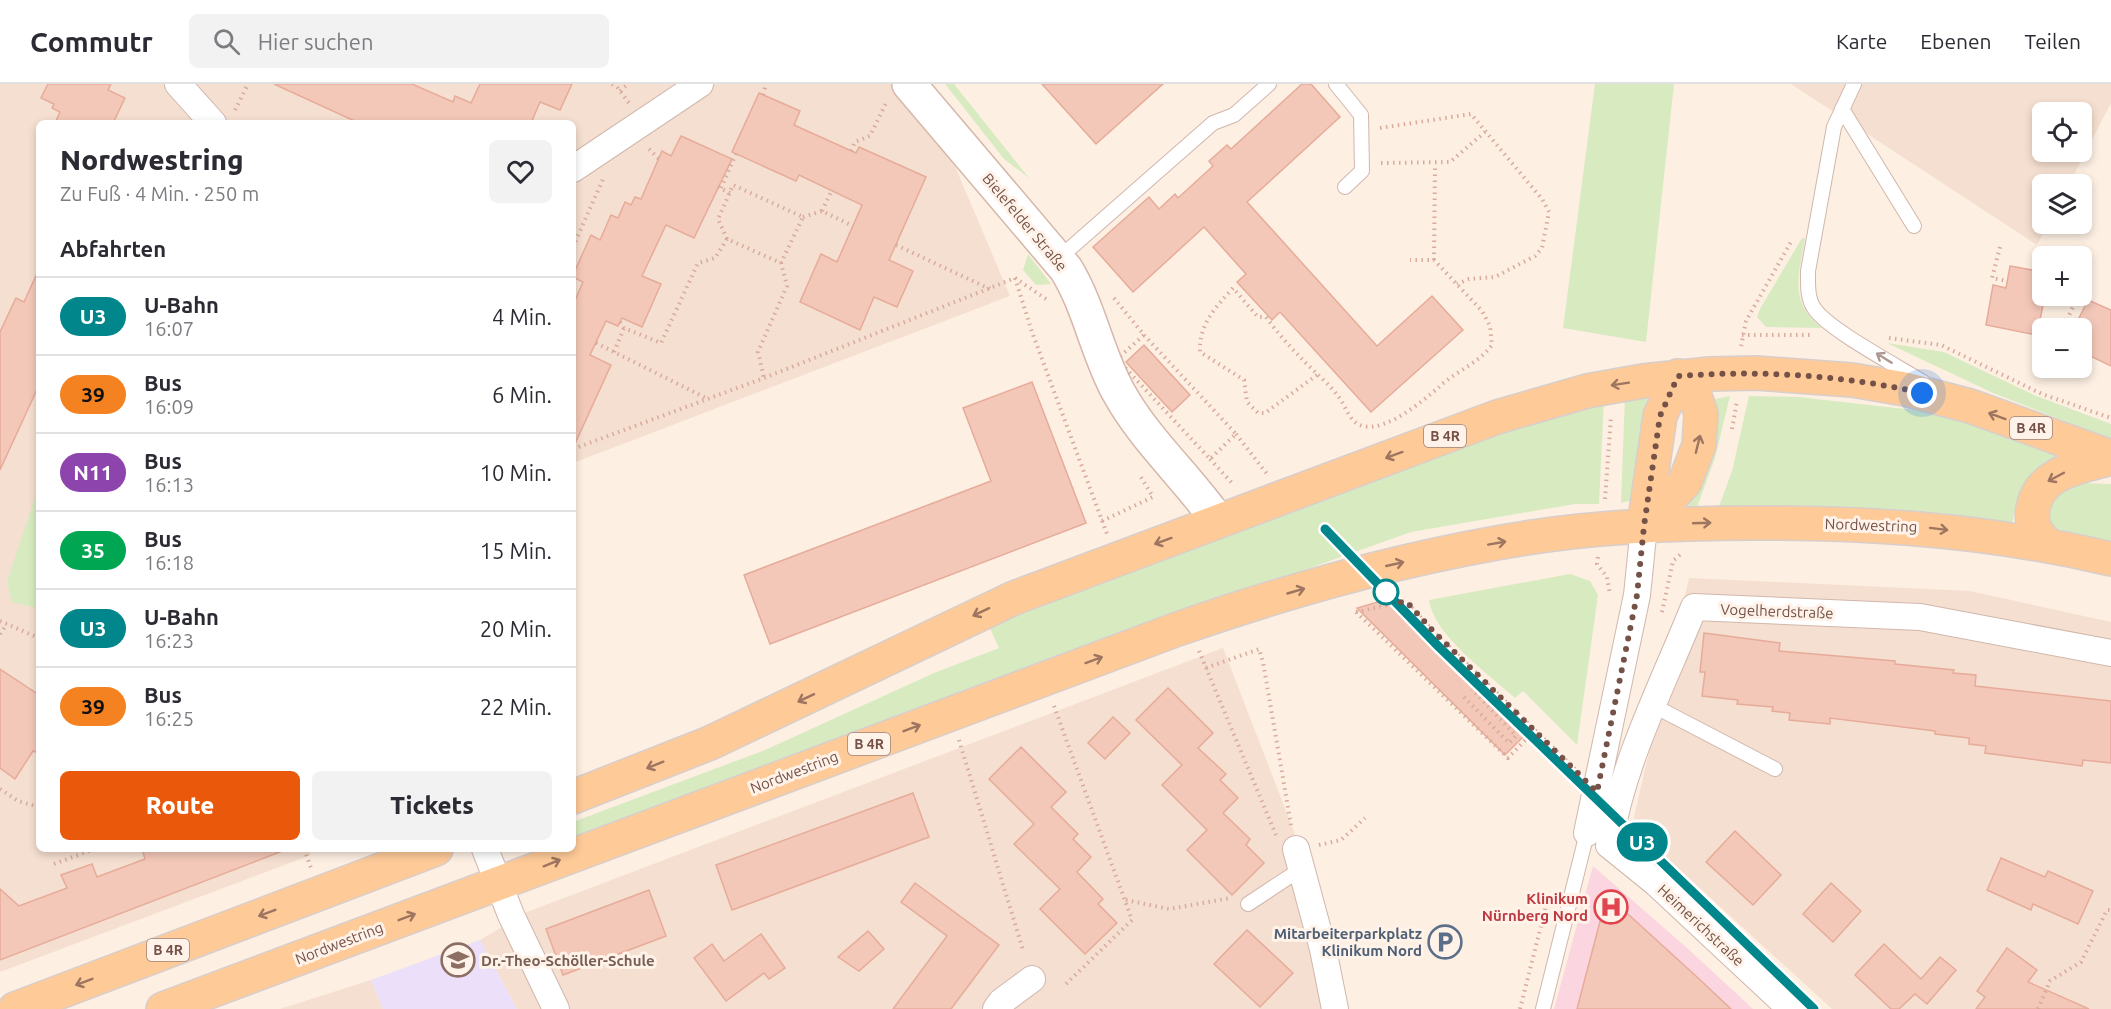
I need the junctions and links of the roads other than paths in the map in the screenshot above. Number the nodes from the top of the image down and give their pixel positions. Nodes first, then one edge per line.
1 (178, 84) edge
2 (700, 84) edge
3 (1269, 84) edge
4 (1336, 84) edge
5 (1854, 84) edge
6 (899, 92) edge
7 (1842, 109) junction
8 (222, 119) edge
9 (576, 167) edge
10 (1345, 187) dead end
11 (1914, 226) dead end
12 (1058, 259) junction
13 (1678, 376) junction
14 (1951, 400) junction
15 (2111, 457) edge
16 (1218, 521) junction
17 (1644, 526) junction
18 (2049, 545) junction
19 (2111, 559) edge
20 (2111, 652) edge
21 (1654, 706) junction
22 (1775, 769) dead end
23 (576, 796) edge
24 (1598, 839) junction
25 (428, 852) edge
26 (485, 852) edge
27 (1298, 859) joint
28 (497, 883) junction
29 (1248, 904) dead end
30 (1032, 979) dead end
31 (15, 1009) edge
32 (163, 1009) edge
33 (556, 1009) edge
34 (996, 1009) edge
35 (1335, 1009) edge
36 (1543, 1009) edge
37 (1791, 1009) edge

1 - 8 street
2 - 9 street
3 - 12 lane
4 - 10 lane
5 - 7 lane
6 - 12 street, Bielefelder Straße
7 - 11 lane
14 -> 7 lane
12 - 16 street, Bielefelder Straße
13 - 14 main road, B 4R
13 -> 16 main road, B 4R
13 - 17 main road
17 -> 13 main road
15 -> 14 main road, B 4R
15 -> 18 main road
16 -> 23 main road, B 4R
17 -> 18 main road, Nordwestring / B 4R
17 - 24 street
28 -> 17 main road, Nordwestring / B 4R
18 - 19 main road, Nordwestring / B 4R
20 - 21 street, Vogelherdstraße
21 - 22 lane
21 - 24 street, Vogelherdstraße
24 - 36 lane
24 - 37 street, Heimerichstraße
25 -> 31 main road, B 4R
26 - 28 street
27 - 29 lane
27 - 35 street
32 -> 28 main road, Nordwestring / B 4R
28 - 33 street
30 - 34 street

